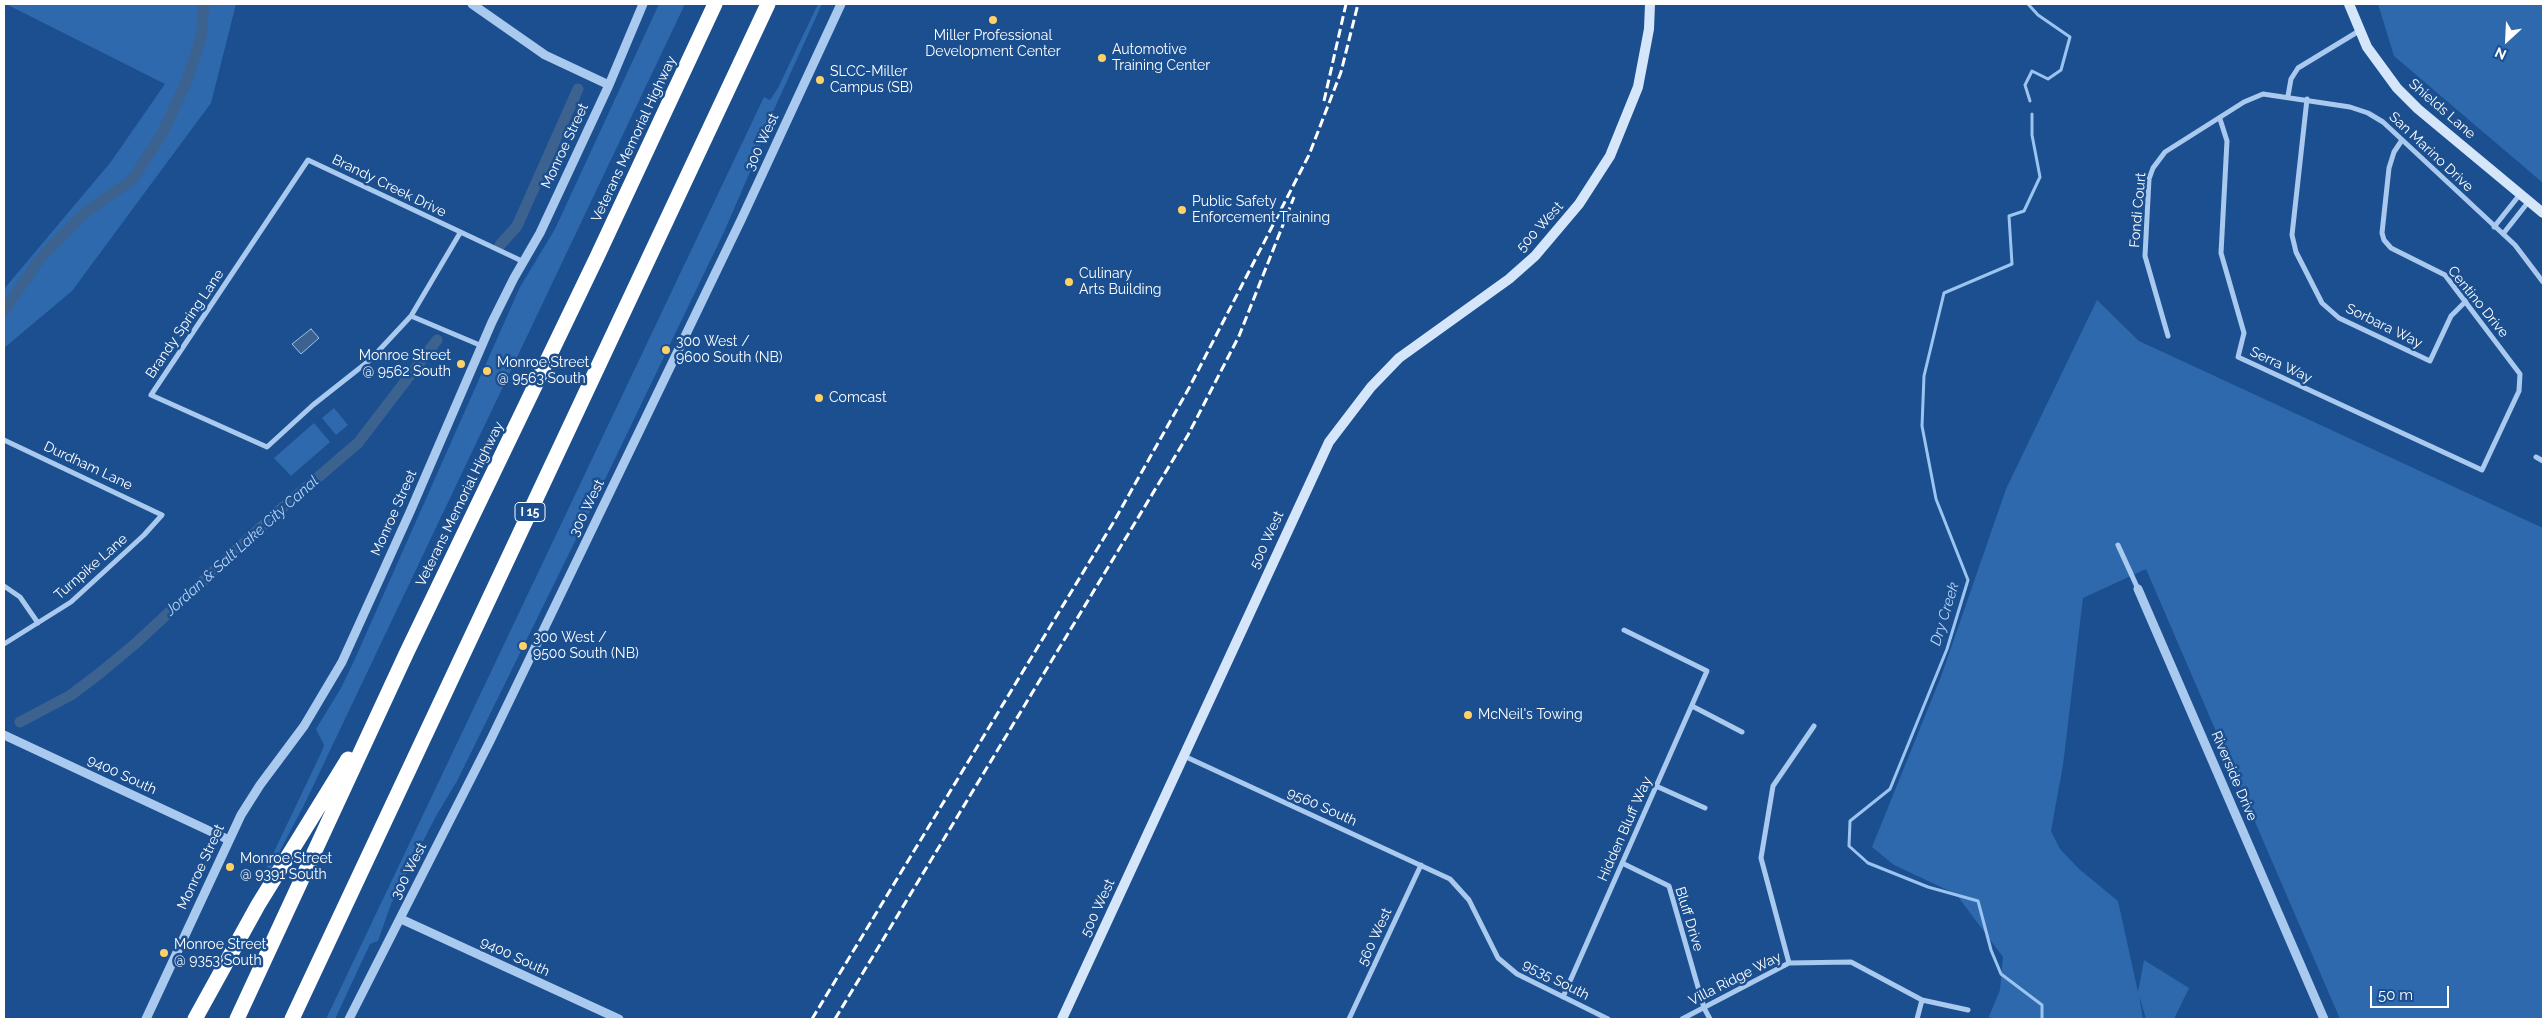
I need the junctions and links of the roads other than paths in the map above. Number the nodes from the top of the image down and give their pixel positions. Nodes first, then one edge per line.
1 (472, 4) edge
2 (642, 4) edge
3 (715, 4) edge
4 (768, 4) edge
5 (841, 4) edge
6 (1650, 4) edge
7 (2349, 4) edge
8 (2359, 31) junction
9 (609, 85) junction
10 (2288, 96) junction
11 (2307, 99) junction
12 (2220, 119) junction
13 (2402, 140) junction
14 (308, 160) joint
15 (2521, 193) junction
16 (2530, 200) junction
17 (2543, 213) edge
18 (2494, 227) junction
19 (460, 233) junction
20 (2503, 234) junction
21 (524, 262) junction
22 (2543, 282) edge
23 (2466, 301) junction
24 (411, 316) junction
25 (2168, 336) dead end
26 (482, 346) junction
27 (4, 440) edge
28 (2536, 457) dead end
29 (2543, 461) edge
30 (2482, 470) joint
31 (162, 515) joint
32 (2118, 545) dead end
33 (4, 586) edge
34 (2138, 589) joint
35 (38, 623) junction
36 (1624, 630) dead end
37 (4, 644) edge
38 (407, 652) junction
39 (1692, 706) junction
40 (1814, 726) dead end
41 (1742, 732) dead end
42 (4, 735) edge
43 (1184, 756) junction
44 (1656, 786) junction
45 (1705, 808) dead end
46 (229, 840) junction
47 (1622, 863) junction
48 (1421, 864) junction
49 (1450, 878) joint
50 (401, 919) junction
51 (1789, 963) junction
52 (1563, 997) junction
53 (1922, 1000) junction
54 (1704, 1008) junction
55 (1968, 1010) dead end
56 (606, 1017) edge
57 (1065, 1018) edge
58 (146, 1019) edge
59 (195, 1019) edge
60 (237, 1019) edge
61 (292, 1019) edge
62 (350, 1019) edge
63 (619, 1019) edge
64 (1349, 1019) edge
65 (1608, 1019) edge
66 (1682, 1019) edge
67 (1710, 1019) edge
68 (1917, 1019) edge
69 (2324, 1019) edge

1 - 9 street
2 - 9 street, Monroe Street
3 - 38 highway, Veterans Memorial Highway
4 - 61 highway, I 15
5 - 50 street, 300 West
6 - 43 main road, 500 West
7 - 8 main road, Shields Lane
8 - 10 street
8 - 15 main road, Shields Lane
9 - 21 street, Monroe Street
10 - 11 street, San Marino Drive
10 - 12 street, San Marino Drive
11 - 13 street, San Marino Drive
11 - 23 street, Sorbara Way
12 - 25 street, Fondi Court
12 - 30 street, Serra Way
13 - 18 street, San Marino Drive
13 - 23 street, Centino Drive
14 - 19 street, Brandy Creek Drive
14 - 24 street, Brandy Spring Lane
15 - 16 main road, Shields Lane
15 - 18 street
16 - 17 main road, Shields Lane
16 - 20 street
18 - 20 street, San Marino Drive
19 - 21 street, Brandy Creek Drive
19 - 24 street
20 - 22 street, San Marino Drive
21 - 26 street, Monroe Street
23 - 30 street, Centino Drive
24 - 26 street
26 - 46 street, Monroe Street
27 - 31 street, Durdham Lane
28 - 29 street
31 - 35 street, Turnpike Lane
32 - 34 street, Riverside Drive
33 - 35 street
34 - 69 street, Riverside Drive
35 - 37 street, Turnpike Lane
36 - 39 street, Hidden Bluff Way
38 - 59 highway
38 - 60 highway, Veterans Memorial Highway
39 - 41 street
39 - 44 street, Hidden Bluff Way
40 - 51 street
42 - 46 street, 9400 South
43 - 48 street, 9560 South
43 - 57 main road, 500 West
44 - 45 street
44 - 47 street, Hidden Bluff Way
46 - 58 street, Monroe Street
47 - 52 street, Hidden Bluff Way
47 - 54 street, Bluff Drive
48 - 49 street, 9560 South
48 - 64 street, 560 West
49 - 52 street, 9535 South
50 - 56 street, 9400 South
50 - 62 street, 300 West
51 - 53 street, Villa Ridge Way
51 - 54 street, Villa Ridge Way
52 - 65 street, 9535 South
53 - 55 street, Villa Ridge Way
53 - 68 street
54 - 66 street, Villa Ridge Way
54 - 67 street, Bluff Drive
56 - 63 street, 9400 South

